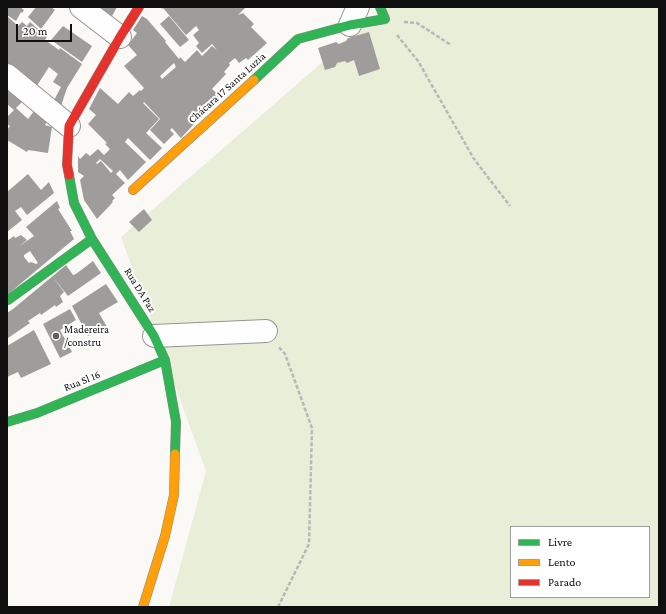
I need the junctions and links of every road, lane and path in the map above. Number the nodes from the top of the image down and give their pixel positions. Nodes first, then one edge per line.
1 (81, 7) edge
2 (139, 7) edge
3 (380, 7) edge
4 (354, 16) edge
5 (385, 19) junction
6 (120, 37) junction
7 (451, 46) dead end
8 (7, 75) edge
9 (69, 126) junction
10 (133, 190) dead end
11 (510, 206) dead end
12 (92, 239) junction
13 (8, 300) dead end
14 (266, 331) joint
15 (154, 336) junction
16 (165, 360) junction
17 (7, 422) edge
18 (143, 607) edge
19 (278, 607) edge

1 - 6 street
2 - 6 street, Rua DA Paz
3 - 5 street
4 - 5 street, Chácara 17 Santa Luzia
4 - 10 street, Chácara 17 Santa Luzia
5 - 7 path
5 - 11 path
6 - 9 street, Rua DA Paz
8 - 9 street
9 - 12 street, Rua DA Paz
12 - 13 street
12 - 15 street, Rua DA Paz
14 - 15 street
14 - 19 path
15 - 16 street, Rua DA Paz
16 - 17 street, Rua Sl 16
16 - 18 street, Rua DA Paz

